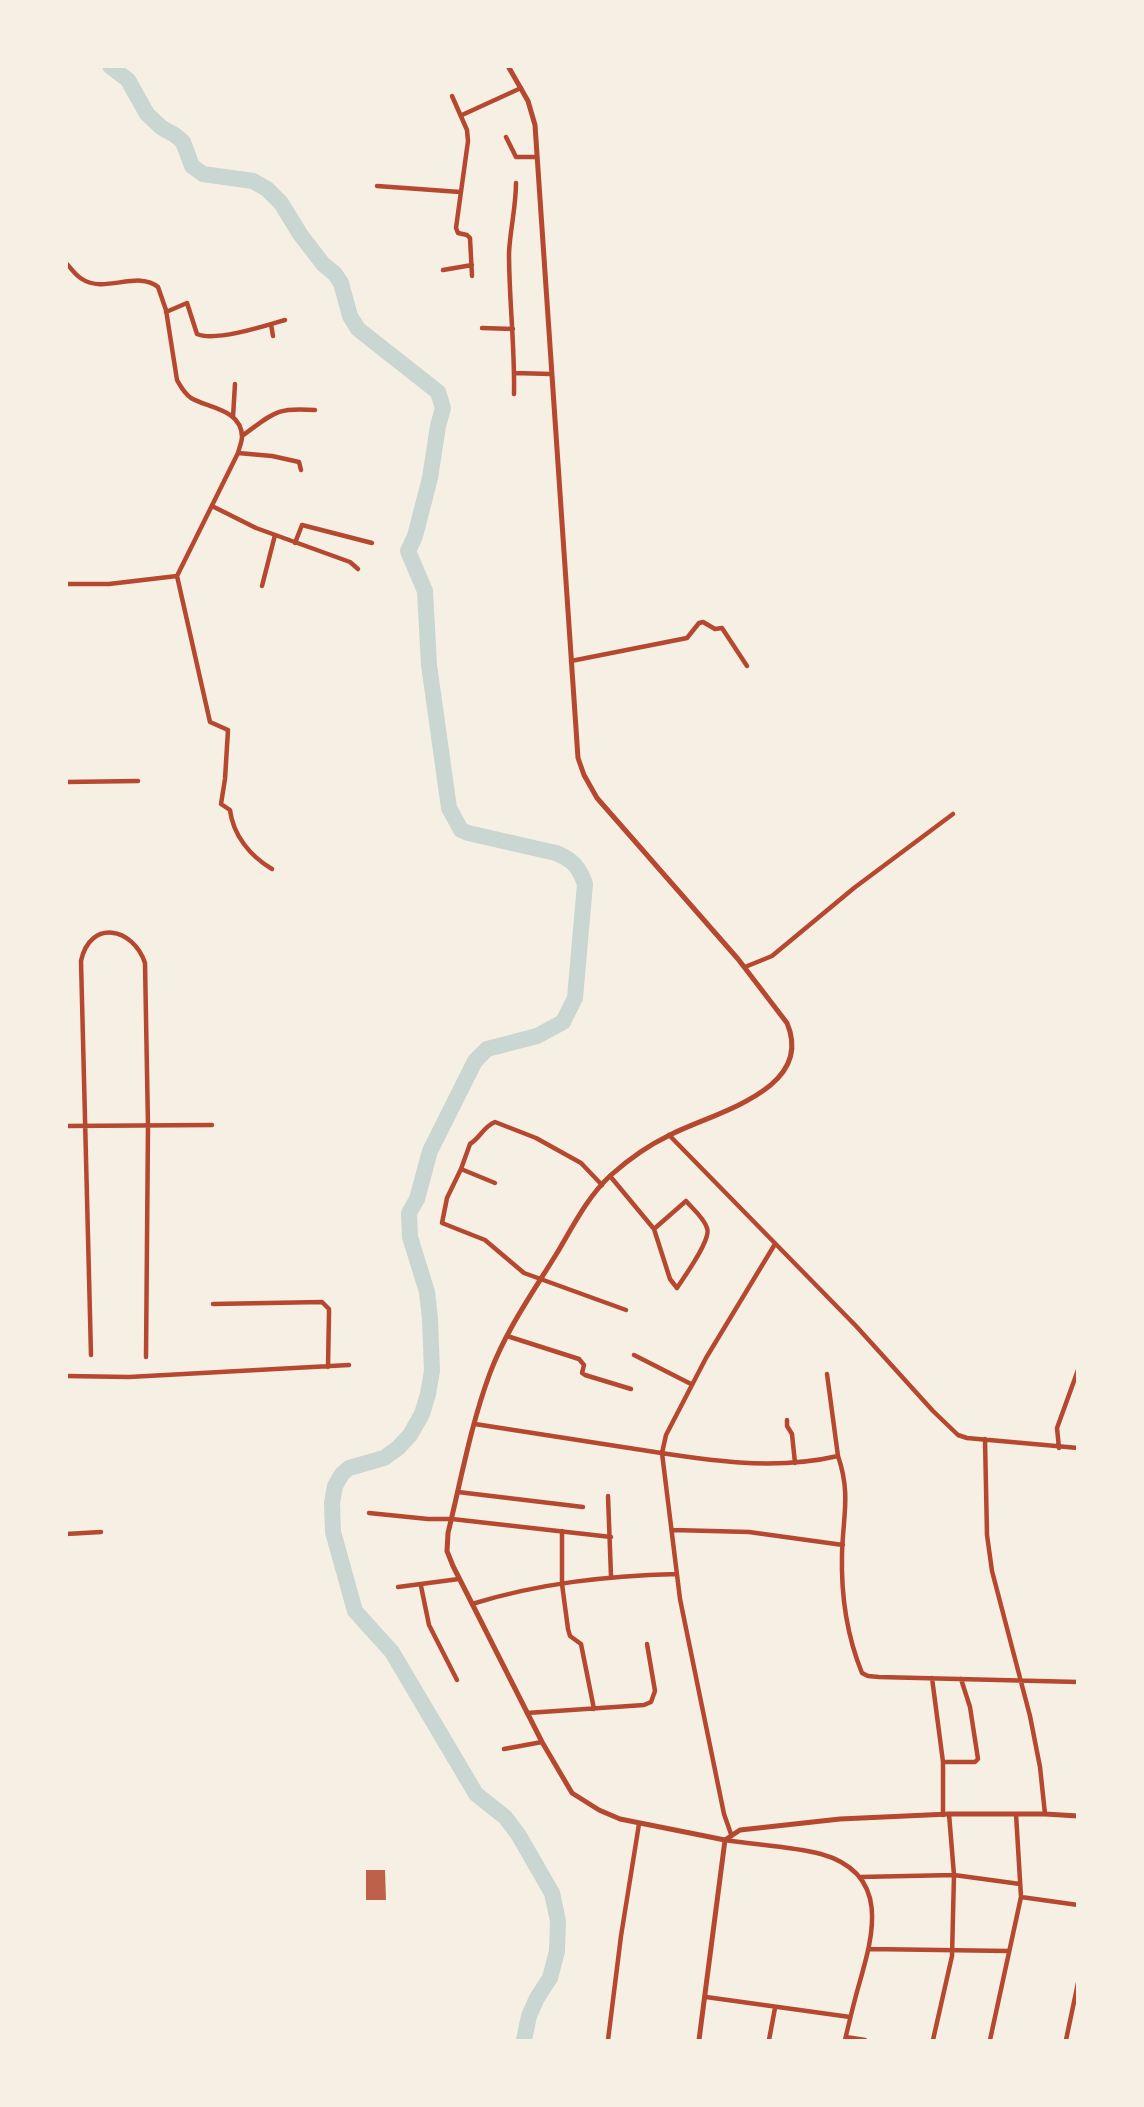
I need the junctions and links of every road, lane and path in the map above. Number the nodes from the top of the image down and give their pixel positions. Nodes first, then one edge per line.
1 (508, 66) edge
2 (522, 88) junction
3 (452, 96) dead end
4 (462, 115) junction
5 (506, 137) dead end
6 (537, 157) junction
7 (516, 183) dead end
8 (377, 186) dead end
9 (460, 192) junction
10 (66, 263) edge
11 (472, 265) junction
12 (443, 271) dead end
13 (472, 276) dead end
14 (166, 312) junction
15 (285, 320) dead end
16 (271, 324) junction
17 (482, 328) dead end
18 (513, 329) junction
19 (272, 336) dead end
20 (514, 373) junction
21 (551, 374) junction
22 (235, 384) dead end
23 (514, 394) dead end
24 (316, 410) dead end
25 (233, 418) junction
26 (242, 436) junction
27 (238, 453) junction
28 (302, 470) dead end
29 (212, 506) junction
30 (275, 535) junction
31 (295, 543) junction
32 (372, 543) dead end
33 (358, 569) dead end
34 (177, 576) junction
35 (66, 584) edge
36 (262, 586) dead end
37 (570, 661) junction
38 (747, 666) dead end
39 (138, 781) dead end
40 (66, 782) edge
41 (953, 814) dead end
42 (272, 869) dead end
43 (747, 970) junction
44 (212, 1125) dead end
45 (66, 1126) edge
46 (86, 1126) junction
47 (151, 1126) junction
48 (669, 1135) junction
49 (461, 1170) junction
50 (610, 1176) junction
51 (495, 1183) dead end
52 (601, 1185) junction
53 (654, 1229) junction
54 (775, 1244) junction
55 (541, 1279) junction
56 (213, 1304) dead end
57 (626, 1310) dead end
58 (506, 1335) junction
59 (91, 1354) dead end
60 (634, 1355) dead end
61 (146, 1357) dead end
62 (349, 1365) dead end
63 (328, 1367) junction
64 (1077, 1370) edge
65 (827, 1374) dead end
66 (66, 1376) edge
67 (691, 1384) junction
68 (631, 1388) dead end
69 (787, 1420) dead end
70 (474, 1424) junction
71 (985, 1439) junction
72 (1059, 1448) junction
73 (1077, 1448) edge
74 (662, 1453) junction
75 (838, 1456) junction
76 (795, 1463) junction
77 (458, 1492) junction
78 (608, 1496) dead end
79 (583, 1507) dead end
80 (369, 1513) dead end
81 (452, 1519) junction
82 (673, 1530) junction
83 (562, 1531) junction
84 (100, 1532) dead end
85 (66, 1534) edge
86 (611, 1537) junction
87 (843, 1545) junction
88 (677, 1574) junction
89 (611, 1576) junction
90 (459, 1580) junction
91 (562, 1584) junction
92 (421, 1586) junction
93 (398, 1587) dead end
94 (472, 1604) junction
95 (647, 1644) dead end
96 (932, 1678) junction
97 (961, 1679) junction
98 (457, 1680) dead end
99 (1020, 1680) junction
100 (1077, 1682) edge
101 (594, 1709) junction
102 (527, 1713) junction
103 (541, 1742) junction
104 (504, 1749) dead end
105 (943, 1762) junction
106 (946, 1814) junction
107 (1016, 1814) junction
108 (1045, 1814) junction
109 (1077, 1816) edge
110 (639, 1824) junction
111 (731, 1834) junction
112 (725, 1840) junction
113 (954, 1875) junction
114 (859, 1877) junction
115 (1020, 1884) junction
116 (1021, 1897) junction
117 (1077, 1905) edge
118 (869, 1948) junction
119 (952, 1951) junction
120 (1009, 1951) junction
121 (1077, 1983) edge
122 (706, 1997) junction
123 (775, 2008) junction
124 (850, 2017) junction
125 (845, 2039) edge
126 (608, 2040) edge
127 (699, 2040) edge
128 (769, 2040) edge
129 (864, 2040) edge
130 (933, 2040) edge
131 (990, 2040) edge
132 (1066, 2040) edge

1 - 2 street
2 - 4 street
2 - 6 street
3 - 4 street
4 - 9 street
5 - 6 street
6 - 21 street
7 - 18 street
8 - 9 street
9 - 11 street
10 - 14 street
11 - 12 street
11 - 13 street
14 - 16 street
14 - 25 street
15 - 16 street
16 - 19 street
17 - 18 street
18 - 20 street
20 - 21 street
20 - 23 street
21 - 37 street
22 - 25 street
24 - 26 street
25 - 26 street
26 - 27 street
27 - 28 street
27 - 29 street
29 - 30 street
29 - 34 street
30 - 31 street
30 - 36 street
31 - 32 street
31 - 33 street
34 - 35 street
34 - 42 street
37 - 38 street
37 - 43 street
39 - 40 street
41 - 43 street
43 - 48 street
44 - 47 street
45 - 46 street
46 - 47 street
46 - 47 street
46 - 59 street
47 - 61 street
48 - 50 street
48 - 54 street
49 - 51 street
49 - 52 street
49 - 55 street
50 - 52 street
50 - 53 street
52 - 55 street
53 - 53 street
54 - 67 street
54 - 71 street
55 - 57 street
55 - 58 street
56 - 63 street
58 - 68 street
58 - 70 street
60 - 67 street
62 - 63 street
63 - 66 street
64 - 72 street
65 - 75 street
67 - 74 street
69 - 76 street
70 - 74 street
70 - 77 street
71 - 72 street
71 - 99 street
72 - 73 street
74 - 76 street
74 - 82 street
75 - 76 street
75 - 87 street
77 - 79 street
77 - 81 street
78 - 86 street
80 - 81 street
81 - 83 street
81 - 90 street
82 - 87 street
82 - 88 street
83 - 86 street
83 - 91 street
84 - 85 street
86 - 89 street
87 - 96 street
88 - 89 street
88 - 111 street
89 - 91 street
90 - 92 street
90 - 94 street
91 - 94 street
91 - 101 street
92 - 93 street
92 - 98 street
94 - 102 street
95 - 101 street
96 - 97 street
96 - 105 street
97 - 99 street
97 - 105 street
99 - 100 street
99 - 108 street
101 - 102 street
102 - 103 street
103 - 104 street
103 - 110 street
105 - 106 street
106 - 107 street
106 - 111 street
106 - 113 street
107 - 108 street
107 - 115 street
108 - 109 street
110 - 112 street
110 - 126 street
111 - 112 street
112 - 114 street
112 - 122 street
113 - 114 street
113 - 115 street
113 - 119 street
114 - 118 street
115 - 116 street
116 - 117 street
116 - 120 street
118 - 119 street
118 - 124 street
119 - 120 street
119 - 130 street
120 - 131 street
121 - 132 street
122 - 123 street
122 - 127 street
123 - 124 street
123 - 128 street
124 - 125 street
125 - 129 street

